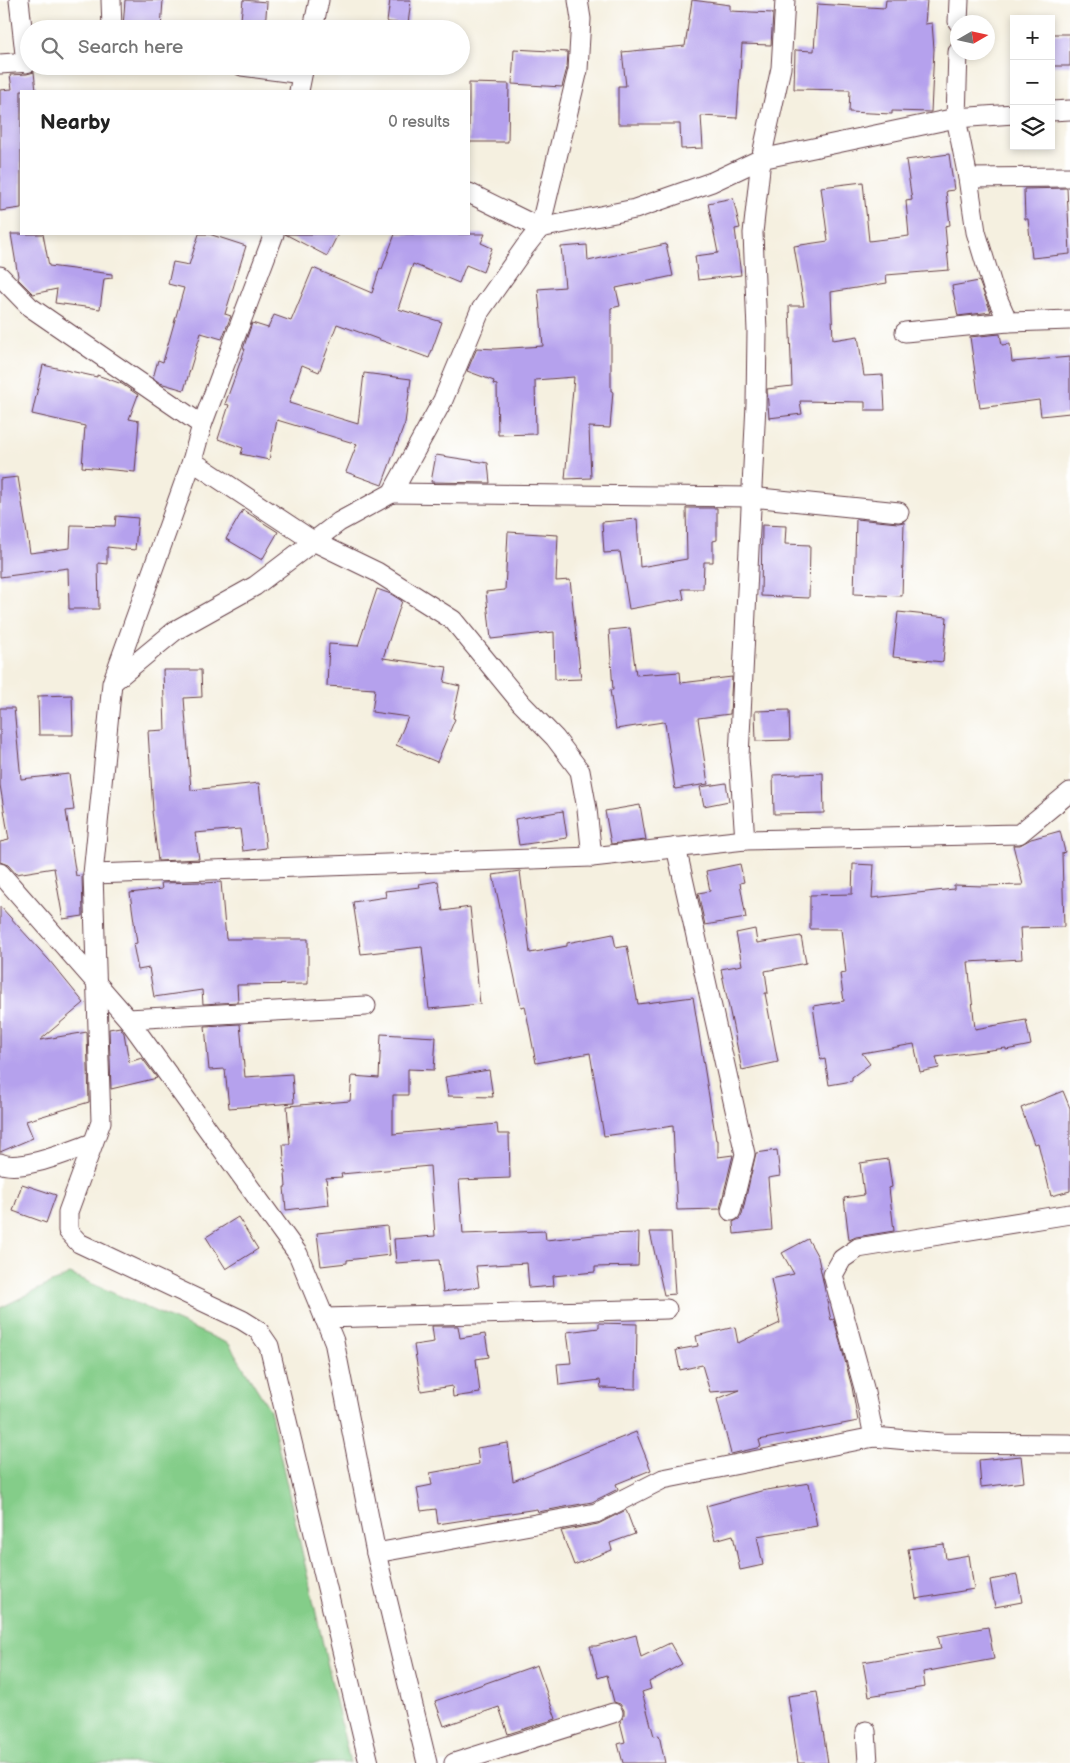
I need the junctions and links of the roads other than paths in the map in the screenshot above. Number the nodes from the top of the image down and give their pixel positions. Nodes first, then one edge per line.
1 (19, 0) edge
2 (111, 0) edge
3 (320, 0) edge
4 (578, 0) edge
5 (785, 0) edge
6 (959, 0) edge
7 (958, 15) edge
8 (22, 20) edge
9 (112, 20) edge
10 (315, 20) edge
11 (958, 60) edge
12 (20, 63) edge
13 (0, 64) edge
14 (275, 75) edge
15 (301, 82) edge
16 (1070, 110) edge
17 (1055, 111) edge
18 (1010, 114) edge
19 (956, 118) junction
20 (761, 159) junction
21 (1070, 176) edge
22 (968, 178) junction
23 (470, 193) edge
24 (540, 228) junction
25 (274, 235) edge
26 (0, 276) edge
27 (1070, 320) edge
28 (1008, 322) junction
29 (905, 332) dead end
30 (202, 425) junction
31 (192, 461) junction
32 (392, 493) junction
33 (751, 497) junction
34 (899, 512) dead end
35 (313, 541) junction
36 (112, 683) junction
37 (1070, 792) edge
38 (746, 840) junction
39 (676, 848) junction
40 (592, 857) junction
41 (0, 873) edge
42 (93, 874) junction
43 (96, 983) junction
44 (366, 1006) dead end
45 (128, 1019) junction
46 (93, 1143) junction
47 (0, 1163) edge
48 (731, 1211) dead end
49 (1070, 1214) edge
50 (667, 1309) dead end
51 (324, 1318) junction
52 (874, 1437) junction
53 (1070, 1444) edge
54 (376, 1554) junction
55 (613, 1713) dead end
56 (866, 1731) dead end
57 (369, 1763) edge
58 (427, 1763) edge
59 (454, 1763) edge
60 (868, 1763) edge

1 - 8 street
2 - 9 street
3 - 10 street
4 - 24 street
5 - 20 street
6 - 7 street
11 - 19 street
12 - 13 street
14 - 15 street
16 - 17 street
18 - 19 street
19 - 20 street
19 - 22 street
20 - 24 street
20 - 33 street
21 - 22 street
22 - 28 street
23 - 24 street
24 - 32 street
25 - 30 street
26 - 30 street
27 - 28 street
28 - 29 street
30 - 31 street
31 - 35 street
31 - 36 street
32 - 33 street
32 - 35 street
33 - 34 street
33 - 38 street
35 - 36 street
35 - 40 street
36 - 42 street
37 - 38 street
38 - 39 street
39 - 40 street
39 - 48 street
40 - 42 street
41 - 43 street
42 - 43 street
43 - 45 street
43 - 46 street
44 - 45 street
45 - 51 street
46 - 47 street
46 - 57 street
49 - 52 street
50 - 51 street
51 - 54 street
52 - 53 street
52 - 54 street
54 - 58 street
55 - 59 street
56 - 60 street

